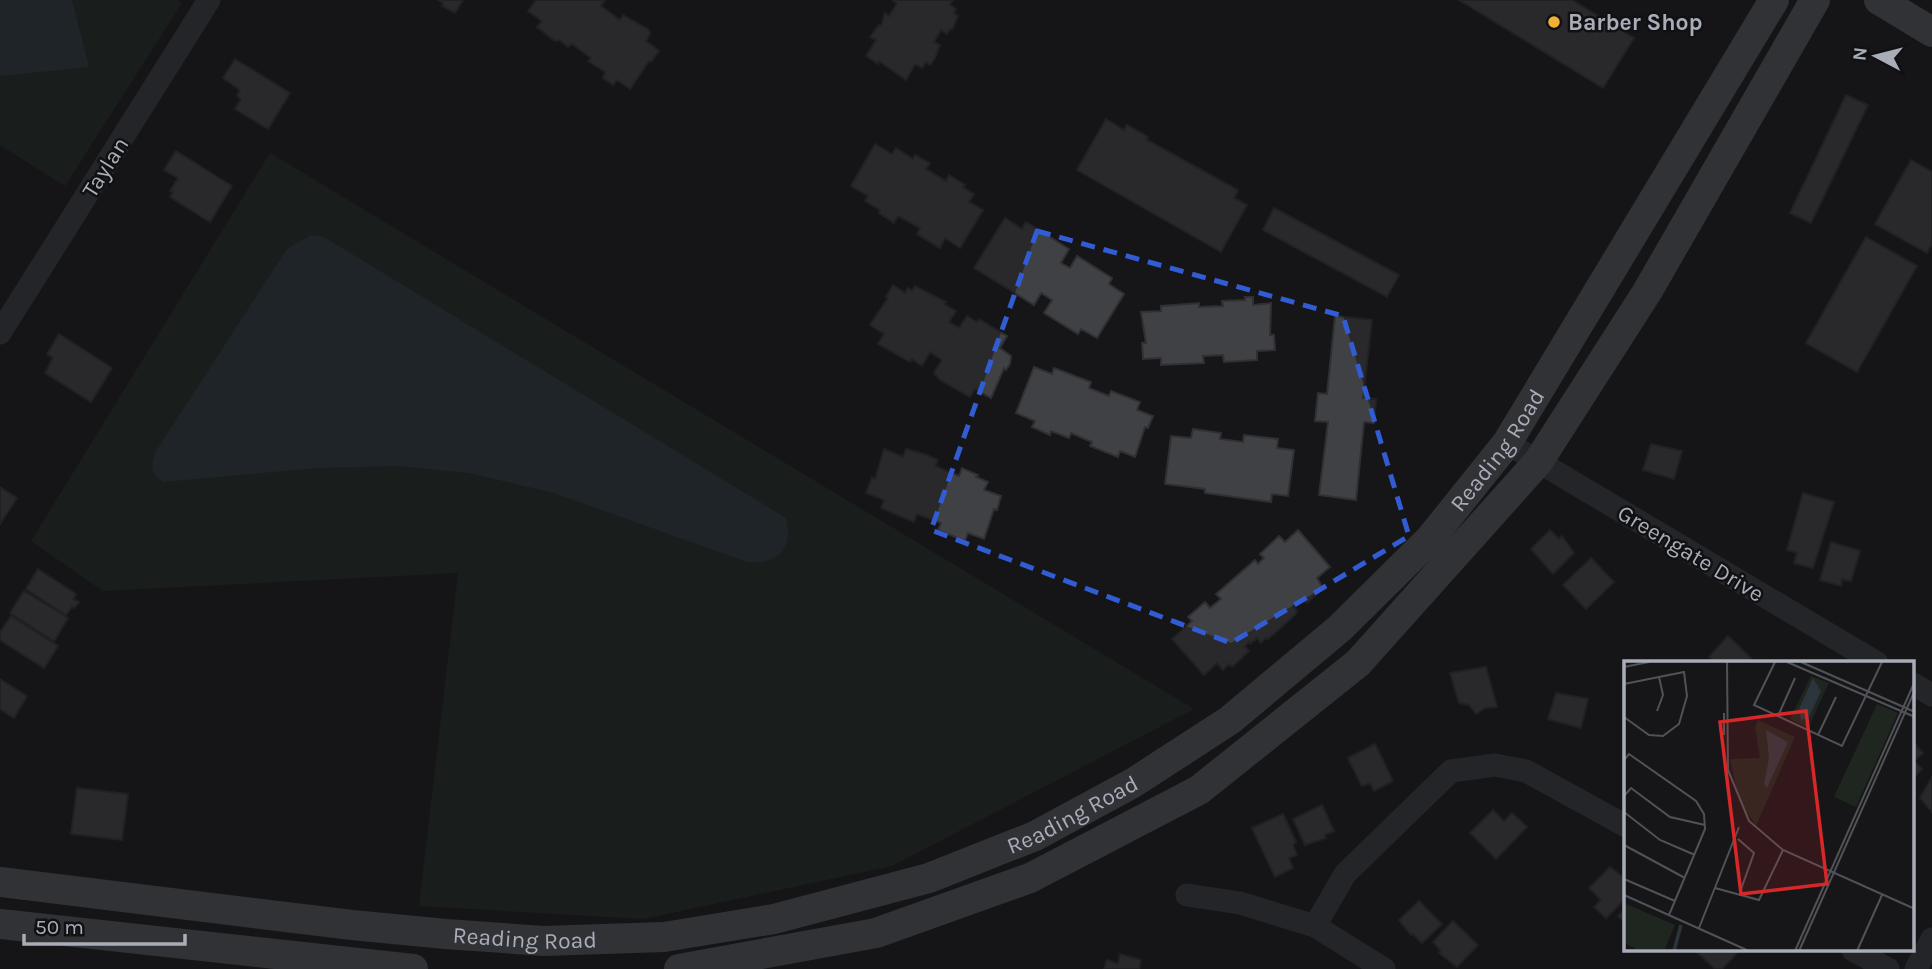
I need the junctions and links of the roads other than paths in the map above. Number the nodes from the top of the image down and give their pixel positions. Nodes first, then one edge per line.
1 (209, 0) edge
2 (1774, 0) edge
3 (1815, 0) edge
4 (1879, 0) edge
5 (1932, 32) edge
6 (3, 321) edge
7 (1507, 443) junction
8 (1538, 461) junction
9 (1874, 661) edge
10 (1914, 685) edge
11 (1932, 695) edge
12 (1624, 825) edge
13 (9, 884) edge
14 (1187, 895) dead end
15 (7, 925) edge
16 (352, 925) junction
17 (1315, 926) junction
18 (1932, 939) edge
19 (1855, 951) edge
20 (348, 961) junction
21 (413, 969) edge
22 (679, 969) edge
23 (1384, 969) edge
24 (1888, 969) edge
25 (1916, 969) edge

1 - 6 street, Taylan
2 - 7 main road, Reading Road
3 - 8 main road, Reading Road
4 - 5 main road
7 - 8 street, Greengate Drive
7 - 16 main road, Reading Road
8 - 9 street, Greengate Drive
8 - 22 main road, Reading Road
10 - 11 street
12 - 17 street
13 - 15 main road
13 - 16 main road, Reading Road
14 - 17 street
15 - 20 main road
16 - 20 main road
17 - 23 street
18 - 25 street
19 - 24 street
20 - 21 main road

